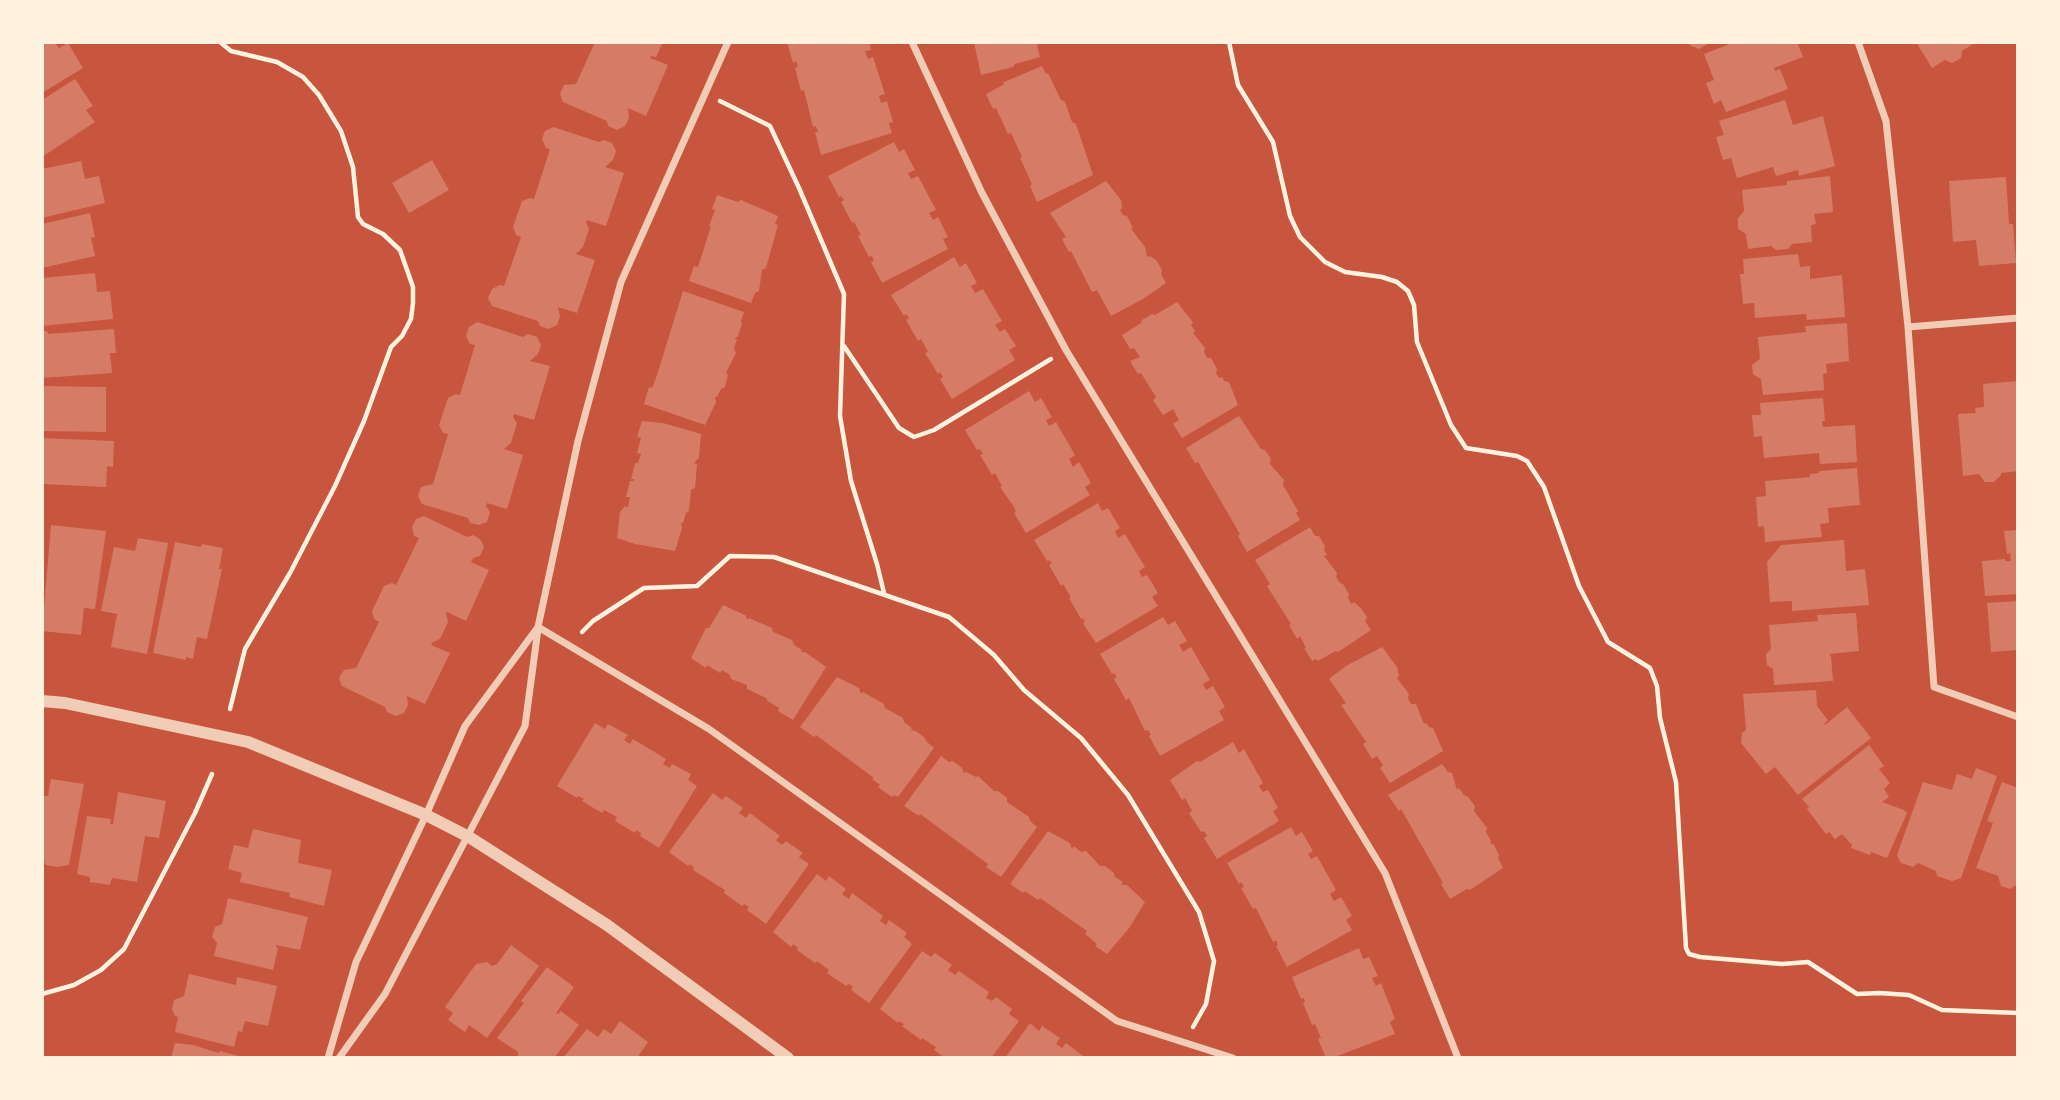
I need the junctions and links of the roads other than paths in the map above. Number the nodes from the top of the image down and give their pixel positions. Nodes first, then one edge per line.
1 (728, 42) edge
2 (912, 42) edge
3 (1858, 42) edge
4 (2018, 318) edge
5 (1908, 327) junction
6 (538, 626) junction
7 (42, 701) edge
8 (2018, 718) edge
9 (426, 815) junction
10 (469, 837) junction
11 (328, 1058) edge
12 (339, 1058) edge
13 (788, 1058) edge
14 (1233, 1058) edge
15 (1458, 1058) edge

1 - 6 street
2 - 15 street
3 - 5 street
4 - 5 street
5 - 8 street
6 - 9 street
6 - 10 street
6 - 14 street
7 - 9 street
9 - 10 street
9 - 11 street
10 - 12 street
10 - 13 street

